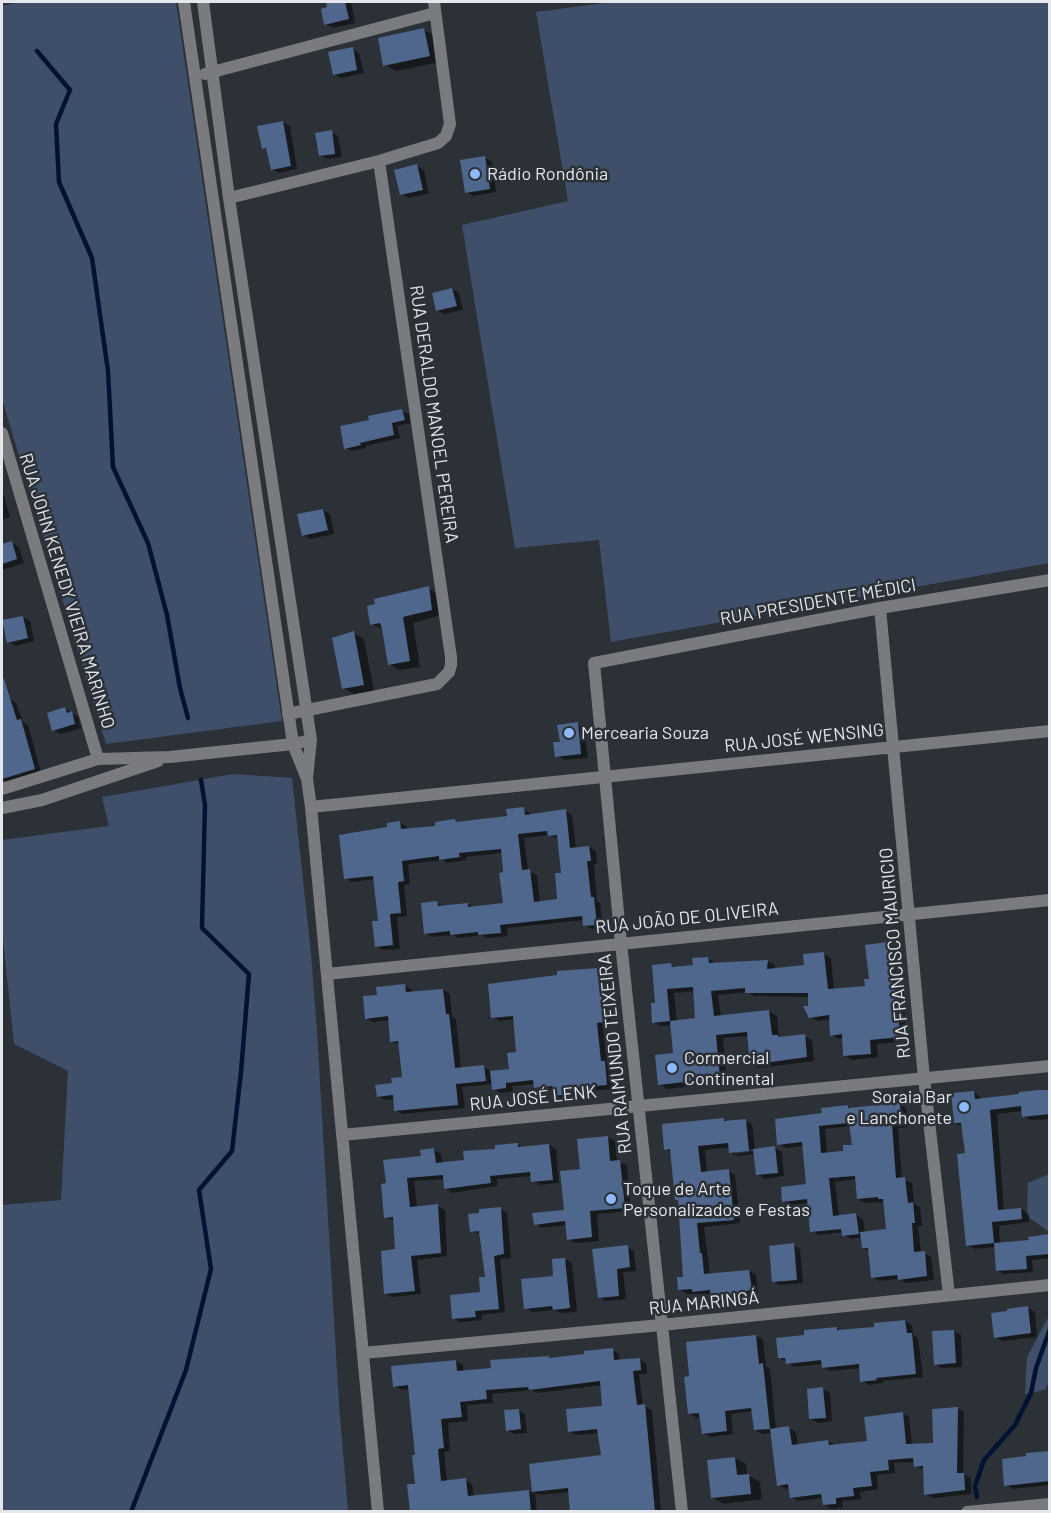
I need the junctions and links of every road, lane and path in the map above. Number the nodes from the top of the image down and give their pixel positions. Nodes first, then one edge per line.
1 (184, 2) edge
2 (203, 2) edge
3 (435, 7) edge
4 (212, 72) junction
5 (195, 76) junction
6 (379, 161) junction
7 (230, 198) junction
8 (2, 434) edge
9 (1050, 580) edge
10 (880, 608) junction
11 (594, 663) joint
12 (307, 710) junction
13 (288, 714) junction
14 (1050, 731) edge
15 (312, 740) junction
16 (293, 744) junction
17 (893, 746) junction
18 (170, 757) junction
19 (98, 759) junction
20 (605, 777) junction
21 (307, 779) junction
22 (2, 789) edge
23 (311, 807) junction
24 (2, 808) edge
25 (1050, 900) edge
26 (910, 914) junction
27 (621, 943) junction
28 (327, 974) junction
29 (1050, 1066) edge
30 (924, 1078) junction
31 (639, 1106) junction
32 (342, 1135) junction
33 (1050, 1285) edge
34 (948, 1295) junction
35 (661, 1325) junction
36 (363, 1353) junction
37 (1047, 1507) edge
38 (378, 1512) edge
39 (682, 1512) edge
40 (967, 1512) edge

1 - 5 street
2 - 4 street
3 - 4 street
3 - 6 street
4 - 5 street
4 - 7 street
5 - 13 street
6 - 7 street
6 - 12 street, RUA DERALDO MANOEL PEREIRA
7 - 12 street
8 - 19 street, RUA JOHN KENEDY VIEIRA MARINHO
9 - 10 street, RUA PRESIDENTE MÉDICI
10 - 11 street, RUA PRESIDENTE MÉDICI
10 - 17 street, RUA FRANCISCO MAURICIO
11 - 20 street, RUA RAIMUNDO TEIXEIRA
12 - 13 street
12 - 15 street
13 - 16 street
14 - 17 street, RUA JOSÉ WENSING
15 - 16 street
15 - 21 street
16 - 18 street
16 - 21 street
17 - 20 street, RUA JOSÉ WENSING
17 - 26 street, RUA FRANCISCO MAURICIO
18 - 19 street
18 - 24 street
19 - 22 street
20 - 23 street, RUA JOSÉ WENSING
20 - 27 street, RUA RAIMUNDO TEIXEIRA
21 - 23 street
23 - 28 street
25 - 26 street, RUA JOÃO DE OLIVEIRA
26 - 27 street, RUA JOÃO DE OLIVEIRA
26 - 30 street, RUA FRANCISCO MAURICIO
27 - 28 street, RUA JOÃO DE OLIVEIRA
27 - 31 street, RUA RAIMUNDO TEIXEIRA
28 - 32 street
29 - 30 street, RUA JOSÉ LENK
30 - 31 street, RUA JOSÉ LENK
30 - 34 street, RUA FRANCISCO MAURICIO
31 - 32 street, RUA JOSÉ LENK
31 - 35 street, RUA RAIMUNDO TEIXEIRA
32 - 36 street
33 - 34 street, RUA MARINGÁ
34 - 35 street, RUA MARINGÁ
35 - 36 street, RUA MARINGÁ
35 - 39 street, RUA RAIMUNDO TEIXEIRA
36 - 38 street
37 - 40 street

